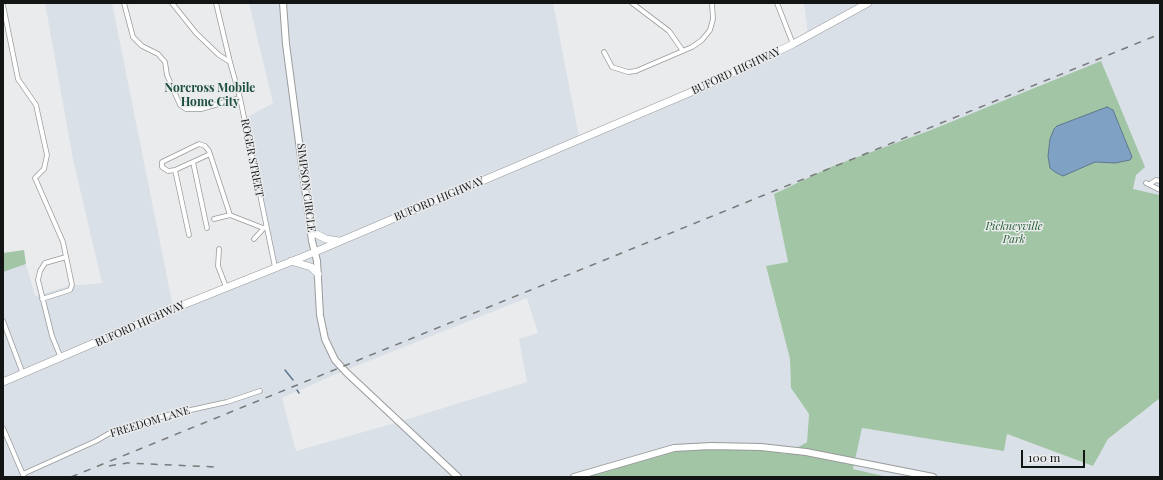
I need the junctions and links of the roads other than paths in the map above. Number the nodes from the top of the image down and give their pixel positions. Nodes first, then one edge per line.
1 (124, 3) edge
2 (172, 3) edge
3 (216, 3) edge
4 (283, 3) edge
5 (632, 3) edge
6 (712, 3) edge
7 (777, 3) edge
8 (867, 3) edge
9 (3, 5) edge
10 (793, 44) junction
11 (683, 50) junction
12 (604, 52) dead end
13 (230, 62) junction
14 (240, 98) junction
15 (210, 154) junction
16 (193, 162) junction
17 (175, 170) junction
18 (1160, 181) edge
19 (1160, 190) edge
20 (230, 215) junction
21 (214, 219) dead end
22 (265, 227) junction
23 (207, 228) dead end
24 (312, 232) junction
25 (189, 235) dead end
26 (254, 239) dead end
27 (341, 241) junction
28 (219, 249) dead end
29 (315, 252) junction
30 (66, 257) junction
31 (291, 261) junction
32 (275, 267) junction
33 (318, 274) junction
34 (226, 287) junction
35 (42, 299) junction
36 (3, 321) edge
37 (61, 358) junction
38 (23, 374) junction
39 (4, 383) edge
40 (260, 391) dead end
41 (3, 428) edge
42 (24, 476) edge
43 (458, 477) edge
44 (574, 477) edge
45 (933, 477) edge

1 - 14 street
2 - 13 street
3 - 13 street, ROGER STREET
4 - 24 street, SIMPSON CIRCLE
5 - 11 street
6 - 11 street
7 - 10 street
8 - 10 main road, BUFORD HIGHWAY
9 - 30 street
10 - 27 main road, BUFORD HIGHWAY
11 - 12 street
13 - 14 street, ROGER STREET
14 - 22 street, ROGER STREET
15 - 16 street
15 - 17 street
15 - 20 street
16 - 17 street
16 - 23 street
17 - 25 street
18 - 19 street
20 - 21 street
20 - 22 street
22 - 26 street
22 - 32 street, ROGER STREET
24 - 27 main road
24 - 29 street, SIMPSON CIRCLE
27 - 29 main road, BUFORD HIGHWAY
28 - 34 street
29 - 31 main road, BUFORD HIGHWAY
29 - 33 street, SIMPSON CIRCLE
30 - 35 street
30 - 35 street
31 - 32 main road, BUFORD HIGHWAY
31 - 33 main road
32 - 34 main road, BUFORD HIGHWAY
33 - 43 street, SIMPSON CIRCLE
34 - 37 main road, BUFORD HIGHWAY
35 - 37 street
36 - 38 street
37 - 38 main road, BUFORD HIGHWAY
38 - 39 main road, BUFORD HIGHWAY
40 - 42 street, FREEDOM LANE
41 - 42 street
44 - 45 street

